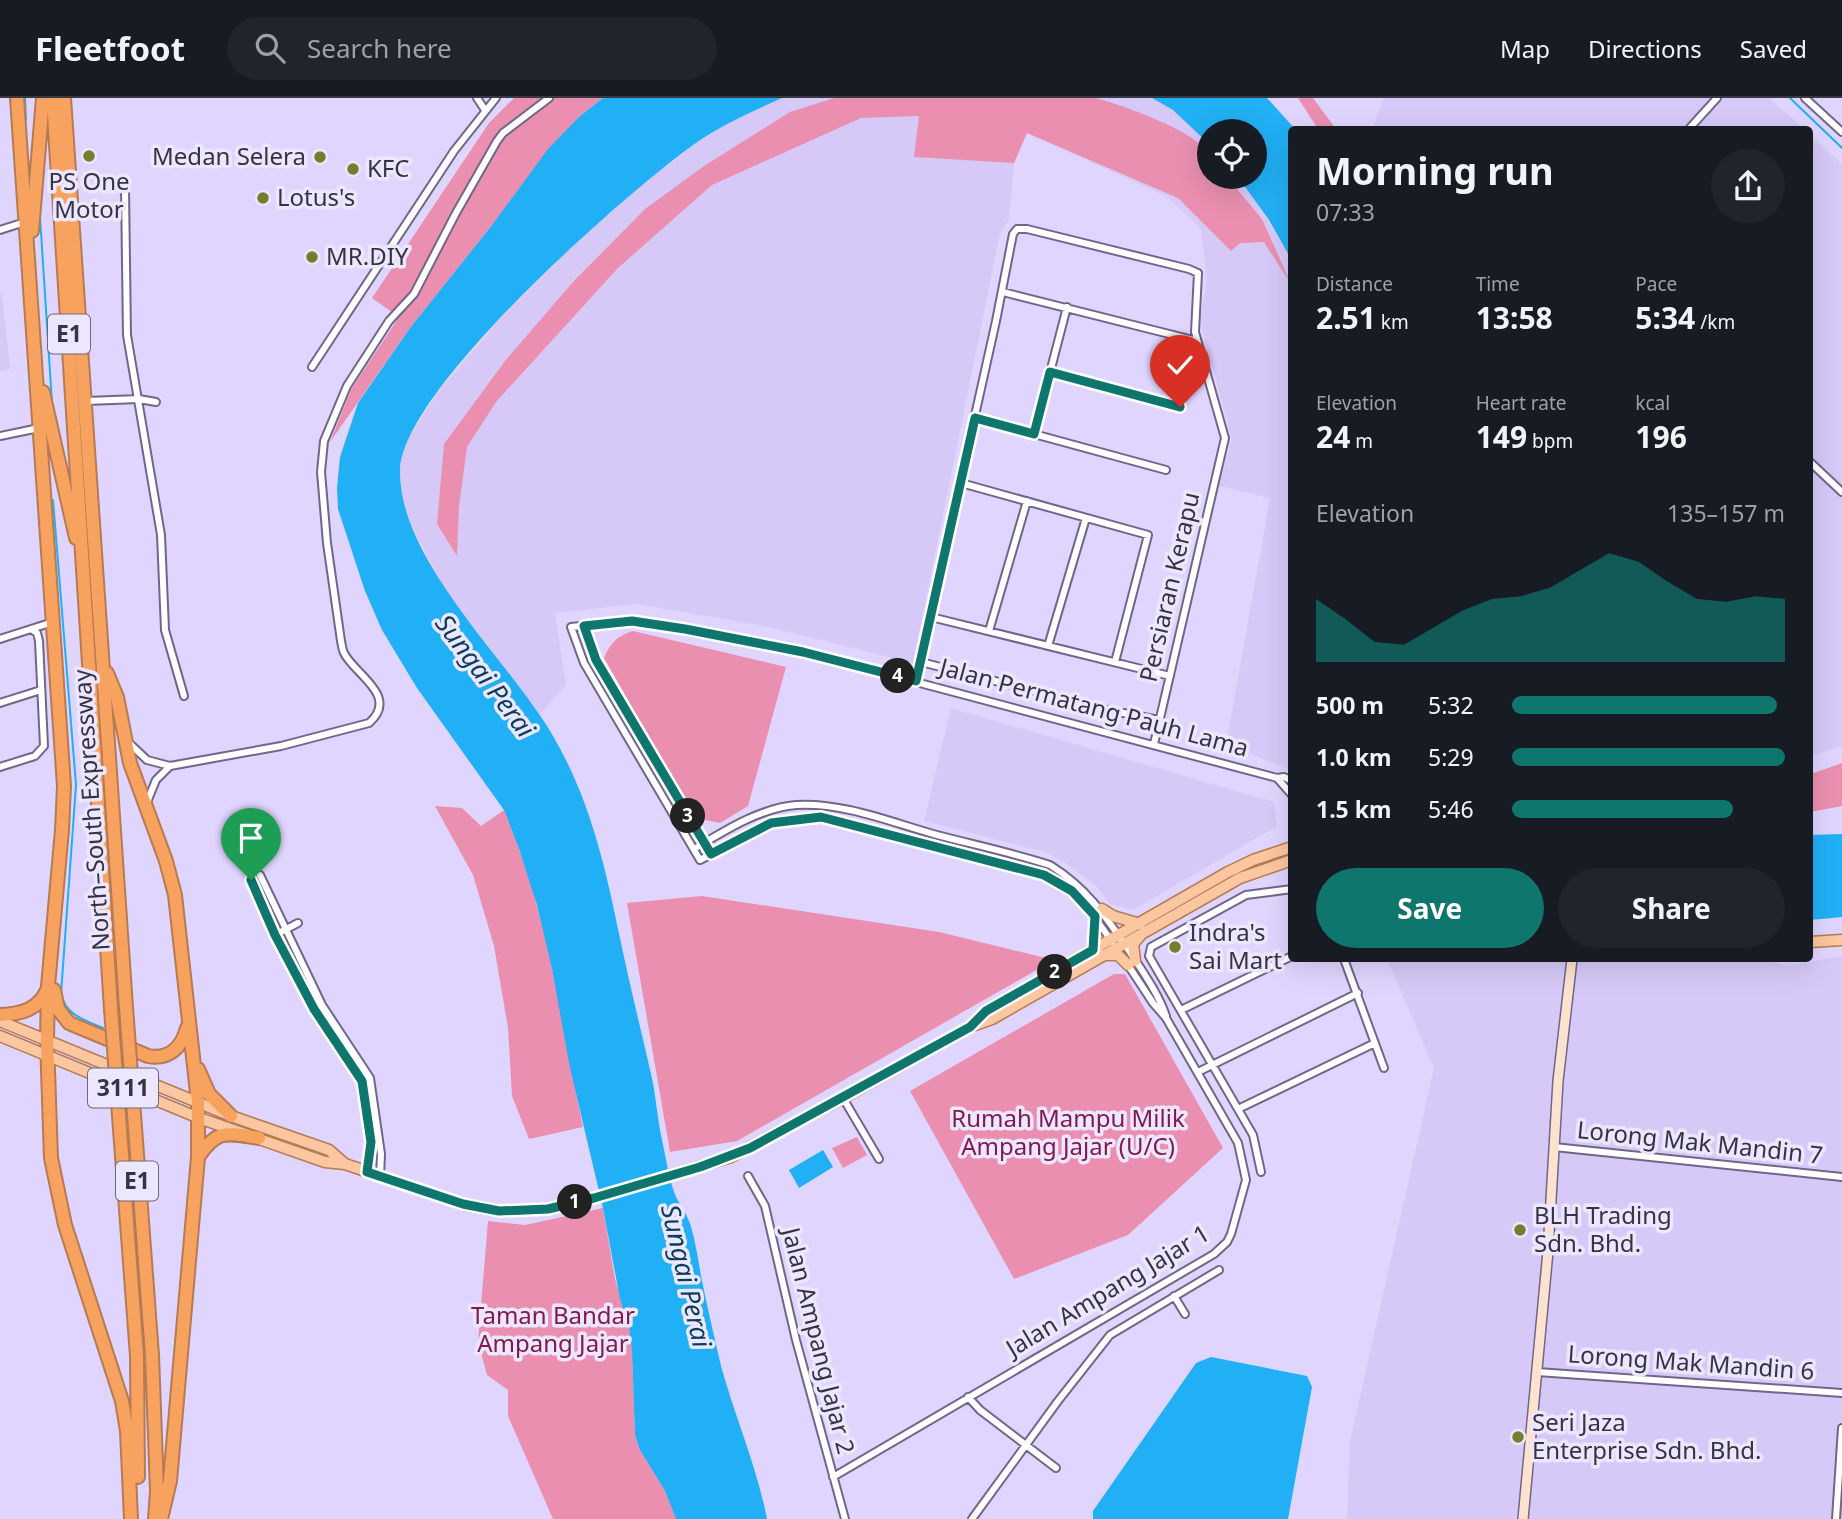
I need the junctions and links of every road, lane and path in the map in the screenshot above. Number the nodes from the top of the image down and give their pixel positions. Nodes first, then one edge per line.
1 (17, 98) edge
2 (43, 98) edge
3 (53, 98) edge
4 (64, 98) edge
5 (477, 98) edge
6 (496, 98) edge
7 (549, 98) edge
8 (1717, 98) edge
9 (1805, 98) edge
10 (485, 110) junction
11 (1692, 126) edge
12 (1842, 132) edge
13 (125, 188) dead end
14 (25, 222) junction
15 (0, 230) edge
16 (28, 263) junction
17 (1003, 292) junction
18 (1068, 307) junction
19 (1197, 341) junction
20 (33, 346) junction
21 (312, 367) dead end
22 (1050, 372) junction
23 (139, 399) junction
24 (86, 401) junction
25 (156, 402) dead end
26 (1180, 407) dead end
27 (975, 418) junction
28 (39, 428) junction
29 (1034, 434) junction
30 (0, 436) edge
31 (1813, 466) edge
32 (1166, 470) dead end
33 (961, 483) junction
34 (1842, 492) edge
35 (1027, 501) junction
36 (1086, 517) junction
37 (83, 569) junction
38 (931, 617) junction
39 (53, 622) junction
40 (584, 626) junction
41 (31, 629) junction
42 (989, 631) junction
43 (0, 639) edge
44 (1048, 646) junction
45 (921, 662) junction
46 (1115, 662) junction
47 (103, 666) junction
48 (1170, 676) junction
49 (916, 681) junction
50 (41, 690) junction
51 (184, 696) dead end
52 (0, 703) edge
53 (1159, 720) junction
54 (123, 732) junction
55 (1154, 744) junction
56 (170, 766) junction
57 (0, 767) edge
58 (1277, 778) junction
59 (1288, 779) edge
60 (1288, 790) edge
61 (147, 809) junction
62 (705, 843) junction
63 (1288, 847) edge
64 (694, 849) junction
65 (711, 854) junction
66 (1288, 861) edge
67 (260, 875) dead end
68 (251, 880) dead end
69 (1288, 890) edge
70 (1098, 913) junction
71 (298, 923) dead end
72 (1142, 927) junction
73 (286, 929) junction
74 (275, 935) junction
75 (1842, 940) edge
76 (1117, 942) junction
77 (1813, 942) edge
78 (1098, 953) junction
79 (1288, 958) edge
80 (1345, 962) edge
81 (1572, 962) edge
82 (1131, 963) junction
83 (51, 970) junction
84 (48, 986) junction
85 (1358, 993) junction
86 (322, 1005) junction
87 (314, 1009) junction
88 (1181, 1010) junction
89 (0, 1015) edge
90 (0, 1021) edge
91 (188, 1024) junction
92 (0, 1036) edge
93 (47, 1040) junction
94 (1375, 1043) junction
95 (48, 1057) junction
96 (193, 1059) junction
97 (1212, 1065) junction
98 (1384, 1068) dead end
99 (1198, 1072) junction
100 (843, 1098) junction
101 (198, 1102) junction
102 (1238, 1109) junction
103 (231, 1116) junction
104 (199, 1118) junction
105 (259, 1138) junction
106 (1554, 1147) junction
107 (198, 1157) junction
108 (879, 1159) dead end
109 (345, 1164) junction
110 (367, 1172) junction
111 (1261, 1172) dead end
112 (380, 1176) junction
113 (748, 1176) dead end
114 (1842, 1177) edge
115 (1219, 1270) dead end
116 (1174, 1296) junction
117 (1185, 1314) dead end
118 (1537, 1372) junction
119 (1842, 1393) edge
120 (968, 1397) junction
121 (1842, 1428) edge
122 (1026, 1445) junction
123 (1055, 1468) dead end
124 (833, 1476) junction
125 (133, 1519) edge
126 (155, 1519) edge
127 (161, 1519) edge
128 (845, 1519) edge
129 (972, 1519) edge
130 (1523, 1519) edge
131 (1836, 1519) edge

1 - 14 highway
2 - 16 highway
3 - 37 highway, North–South Expressway / E1
4 - 24 highway, North–South Expressway / E1
5 - 10 street
6 - 10 street
7 - 56 street
8 - 11 street
9 - 12 street
10 - 21 street
13 - 23 street
14 - 15 street
14 - 16 highway
16 - 20 highway
17 - 18 street
17 - 19 street
17 - 27 street
18 - 19 street
18 - 22 street
19 - 48 street, Persiaran Kerapu
20 - 28 highway
20 - 37 highway
22 - 26 street
22 - 29 street
23 - 24 street
23 - 25 street
23 - 51 street
24 - 47 highway, North–South Expressway / E1
27 - 29 street
27 - 33 street
28 - 30 street
28 - 39 highway
29 - 32 street
31 - 34 street
33 - 35 street
33 - 38 street
35 - 36 street
35 - 42 street
36 - 44 street
36 - 46 street
37 - 125 highway, North–South Expressway / E1, bridge
38 - 42 street
38 - 45 street
39 - 41 street
39 - 83 highway
40 - 49 street, Jalan Permatang Pauh Lama
40 - 62 street
40 - 64 street, Jalan Permatang Pauh Lama
41 - 43 street
41 - 50 street
42 - 44 street
44 - 46 street
45 - 49 street
45 - 53 street
46 - 48 street
47 - 54 highway
47 - 126 highway, North–South Expressway / E1, bridge
48 - 53 street, Persiaran Kerapu
49 - 55 street, Jalan Permatang Pauh Lama
50 - 52 street
50 - 57 street
53 - 55 street, Persiaran Kerapu
54 - 56 street
54 - 61 highway
55 - 58 street, Jalan Permatang Pauh Lama
56 - 61 street
58 - 59 street, Jalan Permatang Pauh Lama
58 - 60 street
61 - 91 highway
62 - 64 street
62 - 65 street
62 - 70 street
63 - 72 main road
64 - 65 street
65 - 70 street
66 - 72 main road, 3111
67 - 73 street
68 - 74 street
69 - 88 street
70 - 72 main road
70 - 76 street, Jalan Ampang Jajar 1
70 - 78 main road
71 - 73 street
72 - 76 main road, 3111
72 - 82 main road
73 - 74 street
73 - 86 street
74 - 87 street
75 - 77 main road
76 - 78 main road, 3111
76 - 82 street, Jalan Ampang Jajar 1
78 - 82 main road
78 - 100 main road, 3111
79 - 88 street
80 - 85 street
81 - 106 main road
82 - 99 street, Jalan Ampang Jajar 1
83 - 84 highway
83 - 91 highway
84 - 89 highway
84 - 93 highway
85 - 94 street
85 - 97 street
86 - 87 street
86 - 112 street
87 - 110 street
88 - 97 street
90 - 93 main road, 3111
91 - 96 highway
92 - 95 main road, 3111
93 - 95 highway
93 - 101 main road, 3111
94 - 98 street
94 - 102 street
95 - 104 main road, 3111
95 - 125 highway
96 - 101 highway
96 - 103 highway
97 - 99 street
97 - 102 street
99 - 120 street, Jalan Ampang Jajar 1
100 - 108 street
100 - 112 main road, 3111
101 - 103 main road, 3111
101 - 104 highway
102 - 111 street
103 - 109 main road, 3111
104 - 105 main road, 3111
104 - 107 highway
105 - 107 highway
105 - 109 main road, 3111
106 - 114 street, Lorong Mak Mandin 7
106 - 118 main road
107 - 127 highway
109 - 110 main road, 3111
110 - 112 main road, 3111
113 - 124 street, Jalan Ampang Jajar 2
115 - 116 street
116 - 117 street
116 - 122 street
118 - 119 street, Lorong Mak Mandin 6
118 - 130 main road
120 - 122 street
120 - 124 street, Jalan Ampang Jajar 1
121 - 131 street
122 - 123 street
122 - 129 street
124 - 128 street, Jalan Ampang Jajar 2

